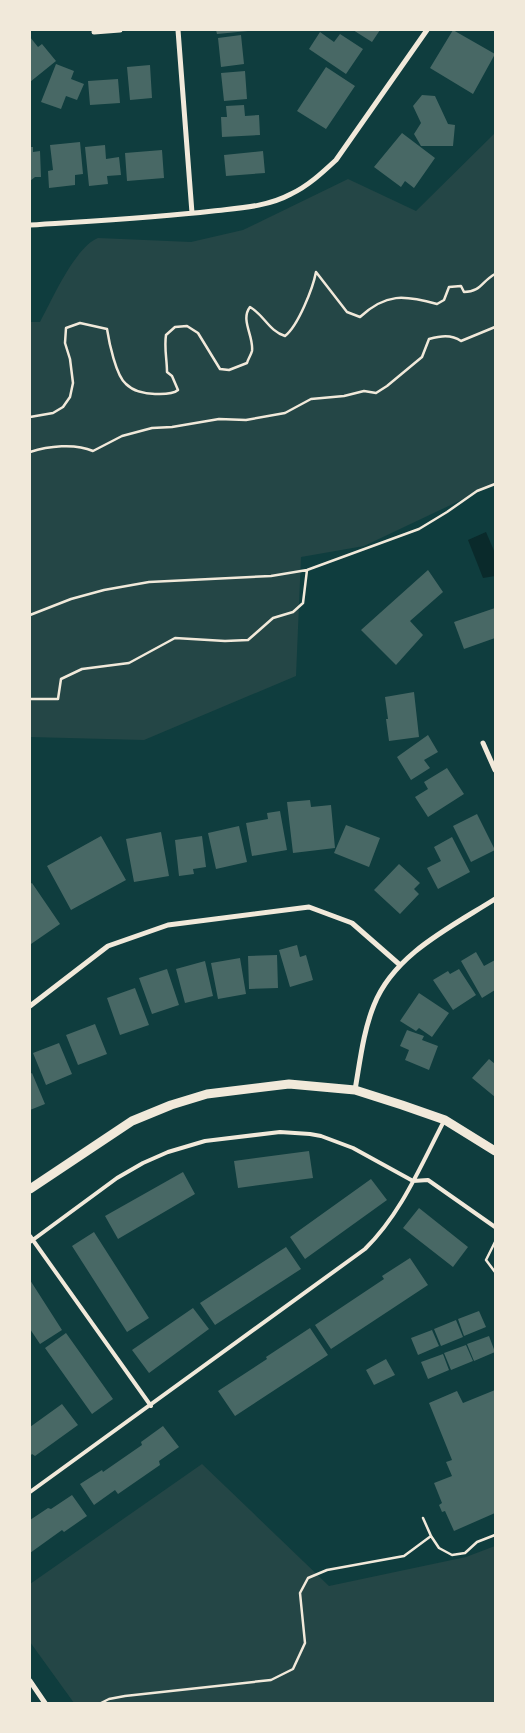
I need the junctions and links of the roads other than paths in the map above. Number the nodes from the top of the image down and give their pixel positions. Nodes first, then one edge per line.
1 (120, 30) edge
2 (178, 30) edge
3 (427, 30) edge
4 (94, 32) dead end
5 (192, 213) junction
6 (30, 225) edge
7 (483, 743) dead end
8 (495, 770) edge
9 (495, 899) edge
10 (400, 965) junction
11 (30, 1006) edge
12 (355, 1090) junction
13 (445, 1120) junction
14 (495, 1151) edge
15 (413, 1181) junction
16 (30, 1189) edge
17 (495, 1227) edge
18 (31, 1240) edge
19 (151, 1406) junction
20 (30, 1492) edge
21 (30, 1682) edge
22 (45, 1703) edge

1 - 4 street
2 - 5 street
3 - 5 street
5 - 6 street
7 - 8 street
9 - 10 street
10 - 11 street
10 - 12 street
12 - 13 street
12 - 16 street
13 - 14 street
13 - 15 lane
15 - 17 lane
15 - 18 lane
15 - 19 lane
18 - 19 lane
19 - 20 lane
21 - 22 street

